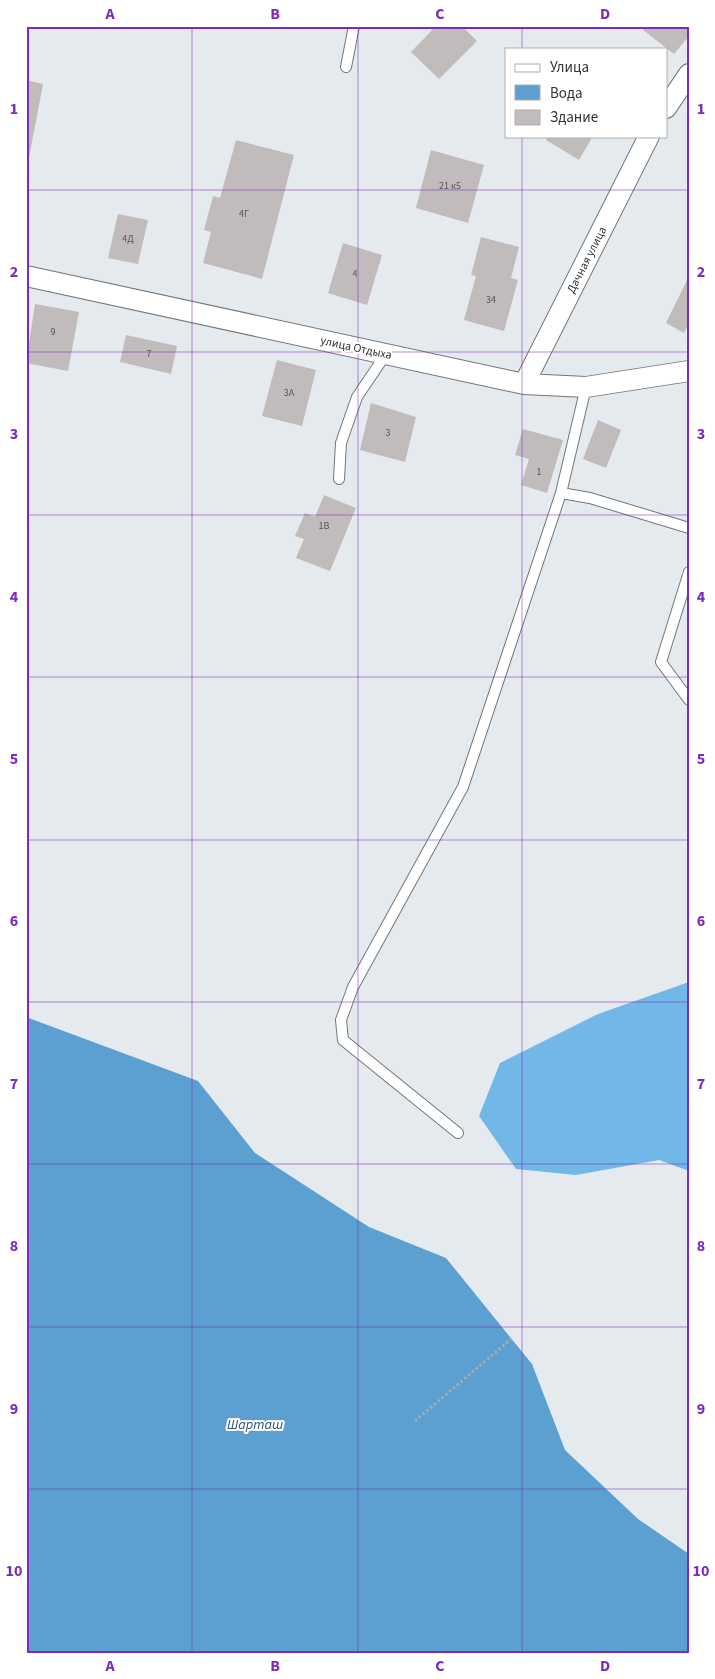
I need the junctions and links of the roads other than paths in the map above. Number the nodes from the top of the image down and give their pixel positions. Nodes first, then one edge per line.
1 (354, 26) edge
2 (346, 67) dead end
3 (689, 74) edge
4 (668, 105) edge
5 (648, 138) edge
6 (27, 280) edge
7 (386, 354) junction
8 (689, 371) edge
9 (524, 384) junction
10 (586, 387) junction
11 (338, 479) dead end
12 (561, 493) junction
13 (689, 528) edge
14 (689, 572) edge
15 (689, 700) edge
16 (458, 1134) dead end

1 - 2 lane
3 - 4 street
5 - 9 street, Дачная улица
6 - 7 street, улица Отдыха
7 - 9 street, улица Отдыха
7 - 11 lane
8 - 10 street, улица Отдыха
9 - 10 street, улица Отдыха
10 - 12 lane
12 - 13 lane
12 - 16 lane
14 - 15 lane

